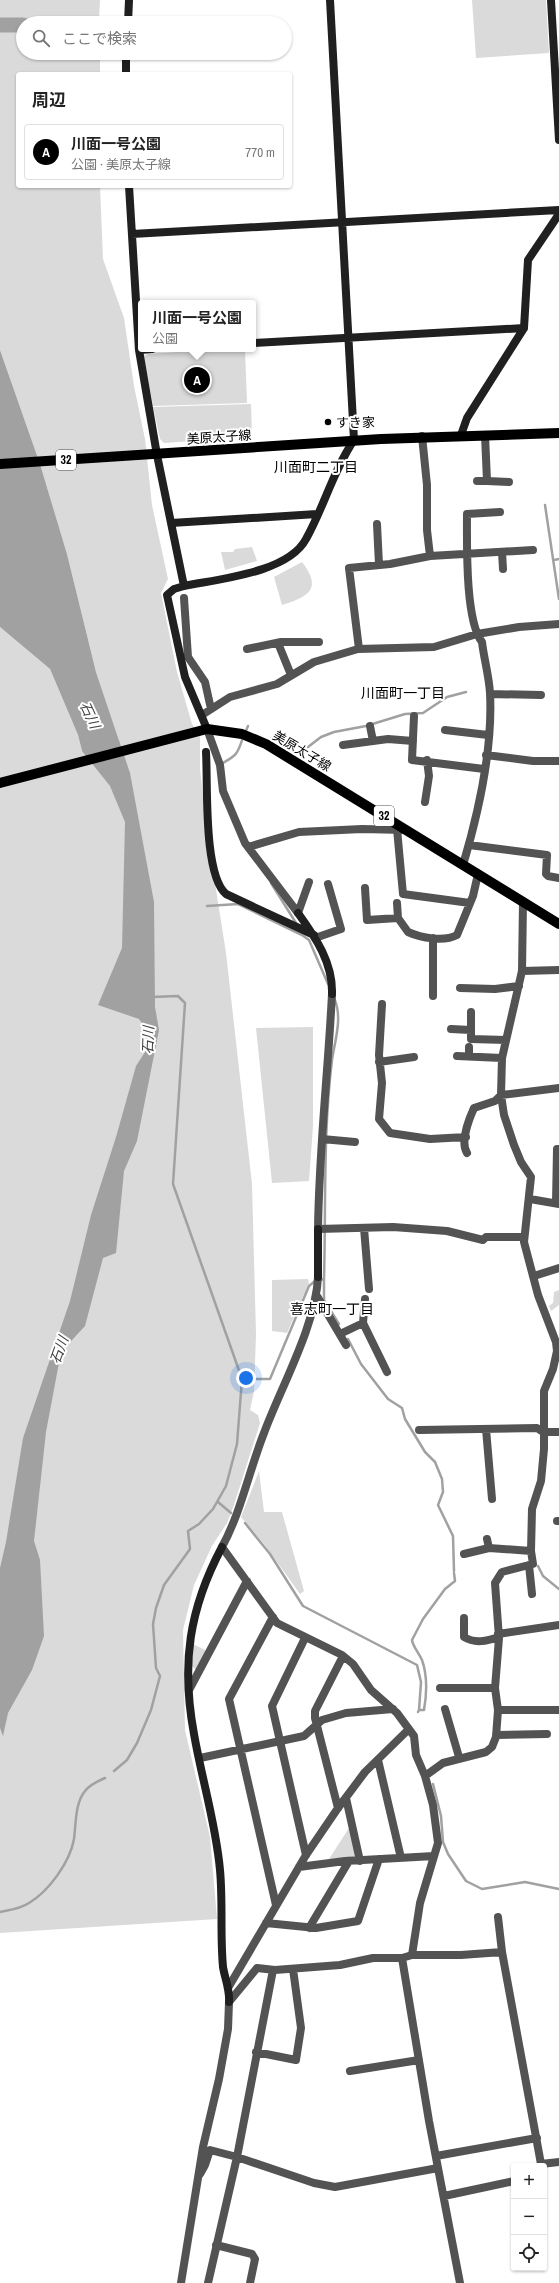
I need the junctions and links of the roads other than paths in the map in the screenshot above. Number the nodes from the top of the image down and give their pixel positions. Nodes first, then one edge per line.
1 (128, 0) edge
2 (330, 0) edge
3 (551, 0) edge
4 (128, 16) edge
5 (557, 50) edge
6 (126, 60) edge
7 (126, 72) edge
8 (559, 140) edge
9 (129, 188) edge
10 (559, 210) edge
11 (559, 214) edge
12 (342, 222) junction
13 (132, 234) junction
14 (524, 328) junction
15 (349, 338) junction
16 (256, 343) edge
17 (138, 350) edge
18 (138, 352) edge
19 (559, 433) edge
20 (461, 435) junction
21 (485, 435) junction
22 (422, 436) junction
23 (354, 440) junction
24 (157, 454) junction
25 (0, 464) edge
26 (477, 481) dead end
27 (487, 481) junction
28 (509, 482) dead end
29 (500, 512) dead end
30 (317, 514) junction
31 (171, 523) junction
32 (377, 524) dead end
33 (532, 550) dead end
34 (502, 552) junction
35 (468, 553) junction
36 (430, 556) junction
37 (379, 565) junction
38 (504, 569) dead end
39 (184, 586) junction
40 (184, 598) dead end
41 (559, 624) edge
42 (477, 634) junction
43 (319, 642) dead end
44 (278, 643) junction
45 (247, 649) dead end
46 (359, 649) junction
47 (291, 676) junction
48 (490, 694) junction
49 (541, 695) dead end
50 (211, 709) junction
51 (202, 715) junction
52 (414, 716) dead end
53 (370, 726) dead end
54 (204, 730) junction
55 (445, 730) dead end
56 (488, 735) junction
57 (373, 741) junction
58 (413, 742) junction
59 (343, 745) dead end
60 (486, 755) junction
61 (427, 760) junction
62 (559, 761) edge
63 (484, 769) junction
64 (0, 783) edge
65 (425, 802) dead end
66 (401, 830) junction
67 (469, 845) junction
68 (248, 847) junction
69 (464, 865) junction
70 (478, 874) junction
71 (559, 878) edge
72 (309, 882) dead end
73 (328, 884) dead end
74 (365, 888) dead end
75 (523, 902) junction
76 (397, 903) dead end
77 (470, 903) junction
78 (298, 913) junction
79 (398, 918) junction
80 (559, 924) edge
81 (314, 937) junction
82 (433, 938) junction
83 (559, 970) edge
84 (522, 971) junction
85 (519, 986) junction
86 (460, 988) dead end
87 (433, 996) dead end
88 (382, 1004) dead end
89 (471, 1012) dead end
90 (451, 1029) dead end
91 (471, 1030) junction
92 (506, 1040) junction
93 (469, 1047) dead end
94 (457, 1056) dead end
95 (469, 1056) junction
96 (414, 1057) dead end
97 (502, 1058) junction
98 (379, 1062) junction
99 (559, 1088) edge
100 (501, 1095) junction
101 (466, 1137) junction
102 (326, 1139) junction
103 (355, 1142) dead end
104 (559, 1149) edge
105 (467, 1153) dead end
106 (530, 1199) junction
107 (558, 1203) edge
108 (364, 1228) junction
109 (318, 1229) junction
110 (524, 1237) junction
111 (559, 1268) edge
112 (534, 1276) junction
113 (369, 1289) dead end
114 (317, 1296) junction
115 (365, 1299) dead end
116 (363, 1323) junction
117 (340, 1334) junction
118 (346, 1345) dead end
119 (387, 1372) dead end
120 (486, 1429) junction
121 (419, 1430) dead end
122 (543, 1432) junction
123 (559, 1432) edge
124 (492, 1499) dead end
125 (222, 1547) junction
126 (531, 1551) junction
127 (464, 1554) dead end
128 (529, 1565) junction
129 (247, 1581) junction
130 (532, 1594) dead end
131 (273, 1617) junction
132 (464, 1618) dead end
133 (559, 1625) edge
134 (498, 1636) junction
135 (305, 1638) junction
136 (343, 1656) junction
137 (440, 1688) dead end
138 (495, 1688) junction
139 (189, 1690) junction
140 (393, 1709) junction
141 (445, 1710) dead end
142 (498, 1710) junction
143 (559, 1710) edge
144 (316, 1724) junction
145 (409, 1729) junction
146 (530, 1734) junction
147 (547, 1734) dead end
148 (496, 1735) junction
149 (280, 1741) junction
150 (531, 1744) dead end
151 (240, 1749) junction
152 (459, 1757) junction
153 (200, 1758) junction
154 (378, 1760) junction
155 (425, 1776) junction
156 (346, 1798) junction
157 (338, 1808) junction
158 (306, 1855) junction
159 (434, 1856) junction
160 (401, 1858) junction
161 (379, 1859) junction
162 (360, 1860) junction
163 (349, 1861) junction
164 (299, 1867) junction
165 (276, 1905) junction
166 (498, 1917) dead end
167 (266, 1923) junction
168 (309, 1928) junction
169 (502, 1952) junction
170 (412, 1954) junction
171 (402, 1958) junction
172 (293, 1969) junction
173 (273, 1970) junction
174 (228, 1988) junction
175 (230, 2002) junction
176 (256, 2052) junction
177 (419, 2060) junction
178 (350, 2071) dead end
179 (537, 2138) junction
180 (436, 2156) junction
181 (237, 2157) junction
182 (559, 2162) edge
183 (540, 2163) edge
184 (547, 2164) edge
185 (438, 2168) junction
186 (198, 2176) junction
187 (511, 2182) edge
188 (444, 2196) junction
189 (216, 2244) junction
190 (181, 2283) edge
191 (208, 2283) edge
192 (250, 2283) edge
193 (460, 2283) edge

1 - 4 street
2 - 12 street
3 - 5 street
5 - 8 street
6 - 7 street
9 - 13 street
10 - 12 street
11 - 14 street
12 - 13 street
12 - 15 street
13 - 17 street
14 - 15 street
14 - 20 street
15 - 16 street
15 - 23 street
18 - 24 street
19 - 21 main road, 美原太子線 / 32
20 - 21 main road, 美原太子線 / 32
20 - 22 main road, 美原太子線 / 32
21 - 27 street
22 - 23 main road, 美原太子線 / 32
22 - 36 street
23 - 24 main road, 美原太子線 / 32
23 - 30 street
24 - 25 main road, 美原太子線 / 32
24 - 31 street
26 - 27 street
27 - 28 street
29 - 35 street
30 - 31 street
30 - 39 street
31 - 39 street
32 - 37 street
33 - 34 street
34 - 35 street
34 - 38 street
35 - 36 street
35 - 42 street
36 - 37 street
37 - 46 street
39 - 51 street
40 - 50 street
41 - 42 street
42 - 46 street
42 - 48 street
43 - 44 street
44 - 45 street
44 - 47 street
46 - 47 street
47 - 50 street
48 - 49 street
48 - 56 street
50 - 51 street
51 - 54 street
52 - 58 street
53 - 57 street
54 - 64 main road, 美原太子線 / 32
54 - 66 main road, 美原太子線 / 32
54 - 68 street
54 - 81 street
55 - 56 street
56 - 60 street
57 - 58 street
57 - 59 street
58 - 61 street
60 - 62 street
60 - 63 street
61 - 63 street
61 - 65 street
63 - 67 street
66 - 68 street
66 - 69 main road, 美原太子線 / 32
66 - 77 street
67 - 69 street
67 - 71 street
68 - 78 street
69 - 70 main road, 美原太子線 / 32
70 - 75 main road, 美原太子線 / 32
70 - 77 street
72 - 78 street
73 - 81 street
74 - 79 street
75 - 80 main road, 美原太子線 / 32
75 - 84 street
76 - 79 street
77 - 82 street
78 - 81 street
79 - 82 street
81 - 102 street
82 - 87 street
83 - 84 street
84 - 85 street
85 - 86 street
85 - 92 street
88 - 98 street
89 - 91 street
90 - 91 street
91 - 92 street
92 - 97 street
93 - 95 street
94 - 95 street
95 - 97 street
96 - 98 street
97 - 100 street
98 - 101 street
99 - 100 street
100 - 101 street
100 - 106 street
101 - 105 street
102 - 103 street
102 - 109 street
104 - 107 street
106 - 107 street
106 - 110 street
108 - 109 street
108 - 110 street
108 - 113 street
109 - 114 street
110 - 112 street
111 - 112 street
112 - 122 street
114 - 117 street
114 - 125 street
115 - 116 street
116 - 117 street
116 - 119 street
117 - 118 street
120 - 121 street
120 - 122 street
120 - 124 street
122 - 123 street
122 - 126 street
125 - 129 street
125 - 139 street
126 - 127 street
126 - 128 street
128 - 130 street
128 - 134 street
129 - 131 street
129 - 139 street
131 - 135 street
131 - 151 street
132 - 134 street
133 - 134 street
134 - 138 street
135 - 136 street
135 - 149 street
136 - 140 street
136 - 144 street
137 - 138 street
138 - 142 street
139 - 153 street
140 - 144 street
140 - 145 street
141 - 152 street
142 - 143 street
142 - 148 street
144 - 149 street
144 - 157 street
145 - 154 street
145 - 155 street
146 - 147 street
146 - 148 street
146 - 150 street
148 - 152 street
149 - 151 street
149 - 158 street
151 - 153 street
151 - 165 street
152 - 155 street
153 - 174 street
154 - 156 street
154 - 160 street
155 - 159 street
156 - 157 street
156 - 162 street
157 - 158 street
158 - 164 street
159 - 160 street
159 - 170 street
160 - 161 street
161 - 162 street
161 - 168 street
162 - 163 street
163 - 164 street
163 - 168 street
164 - 165 street
165 - 167 street
166 - 169 street
167 - 168 street
167 - 174 street
169 - 170 street
169 - 179 street
170 - 171 street
171 - 172 street
171 - 177 street
172 - 173 street
172 - 176 street
173 - 175 street
173 - 176 street
174 - 175 street
175 - 186 street
176 - 181 street
177 - 178 street
177 - 180 street
179 - 180 street
179 - 183 street
180 - 185 street
181 - 185 street
181 - 186 street
181 - 189 street
182 - 184 street
185 - 188 street
186 - 190 street
187 - 188 street
188 - 193 street
189 - 191 street
189 - 192 street

